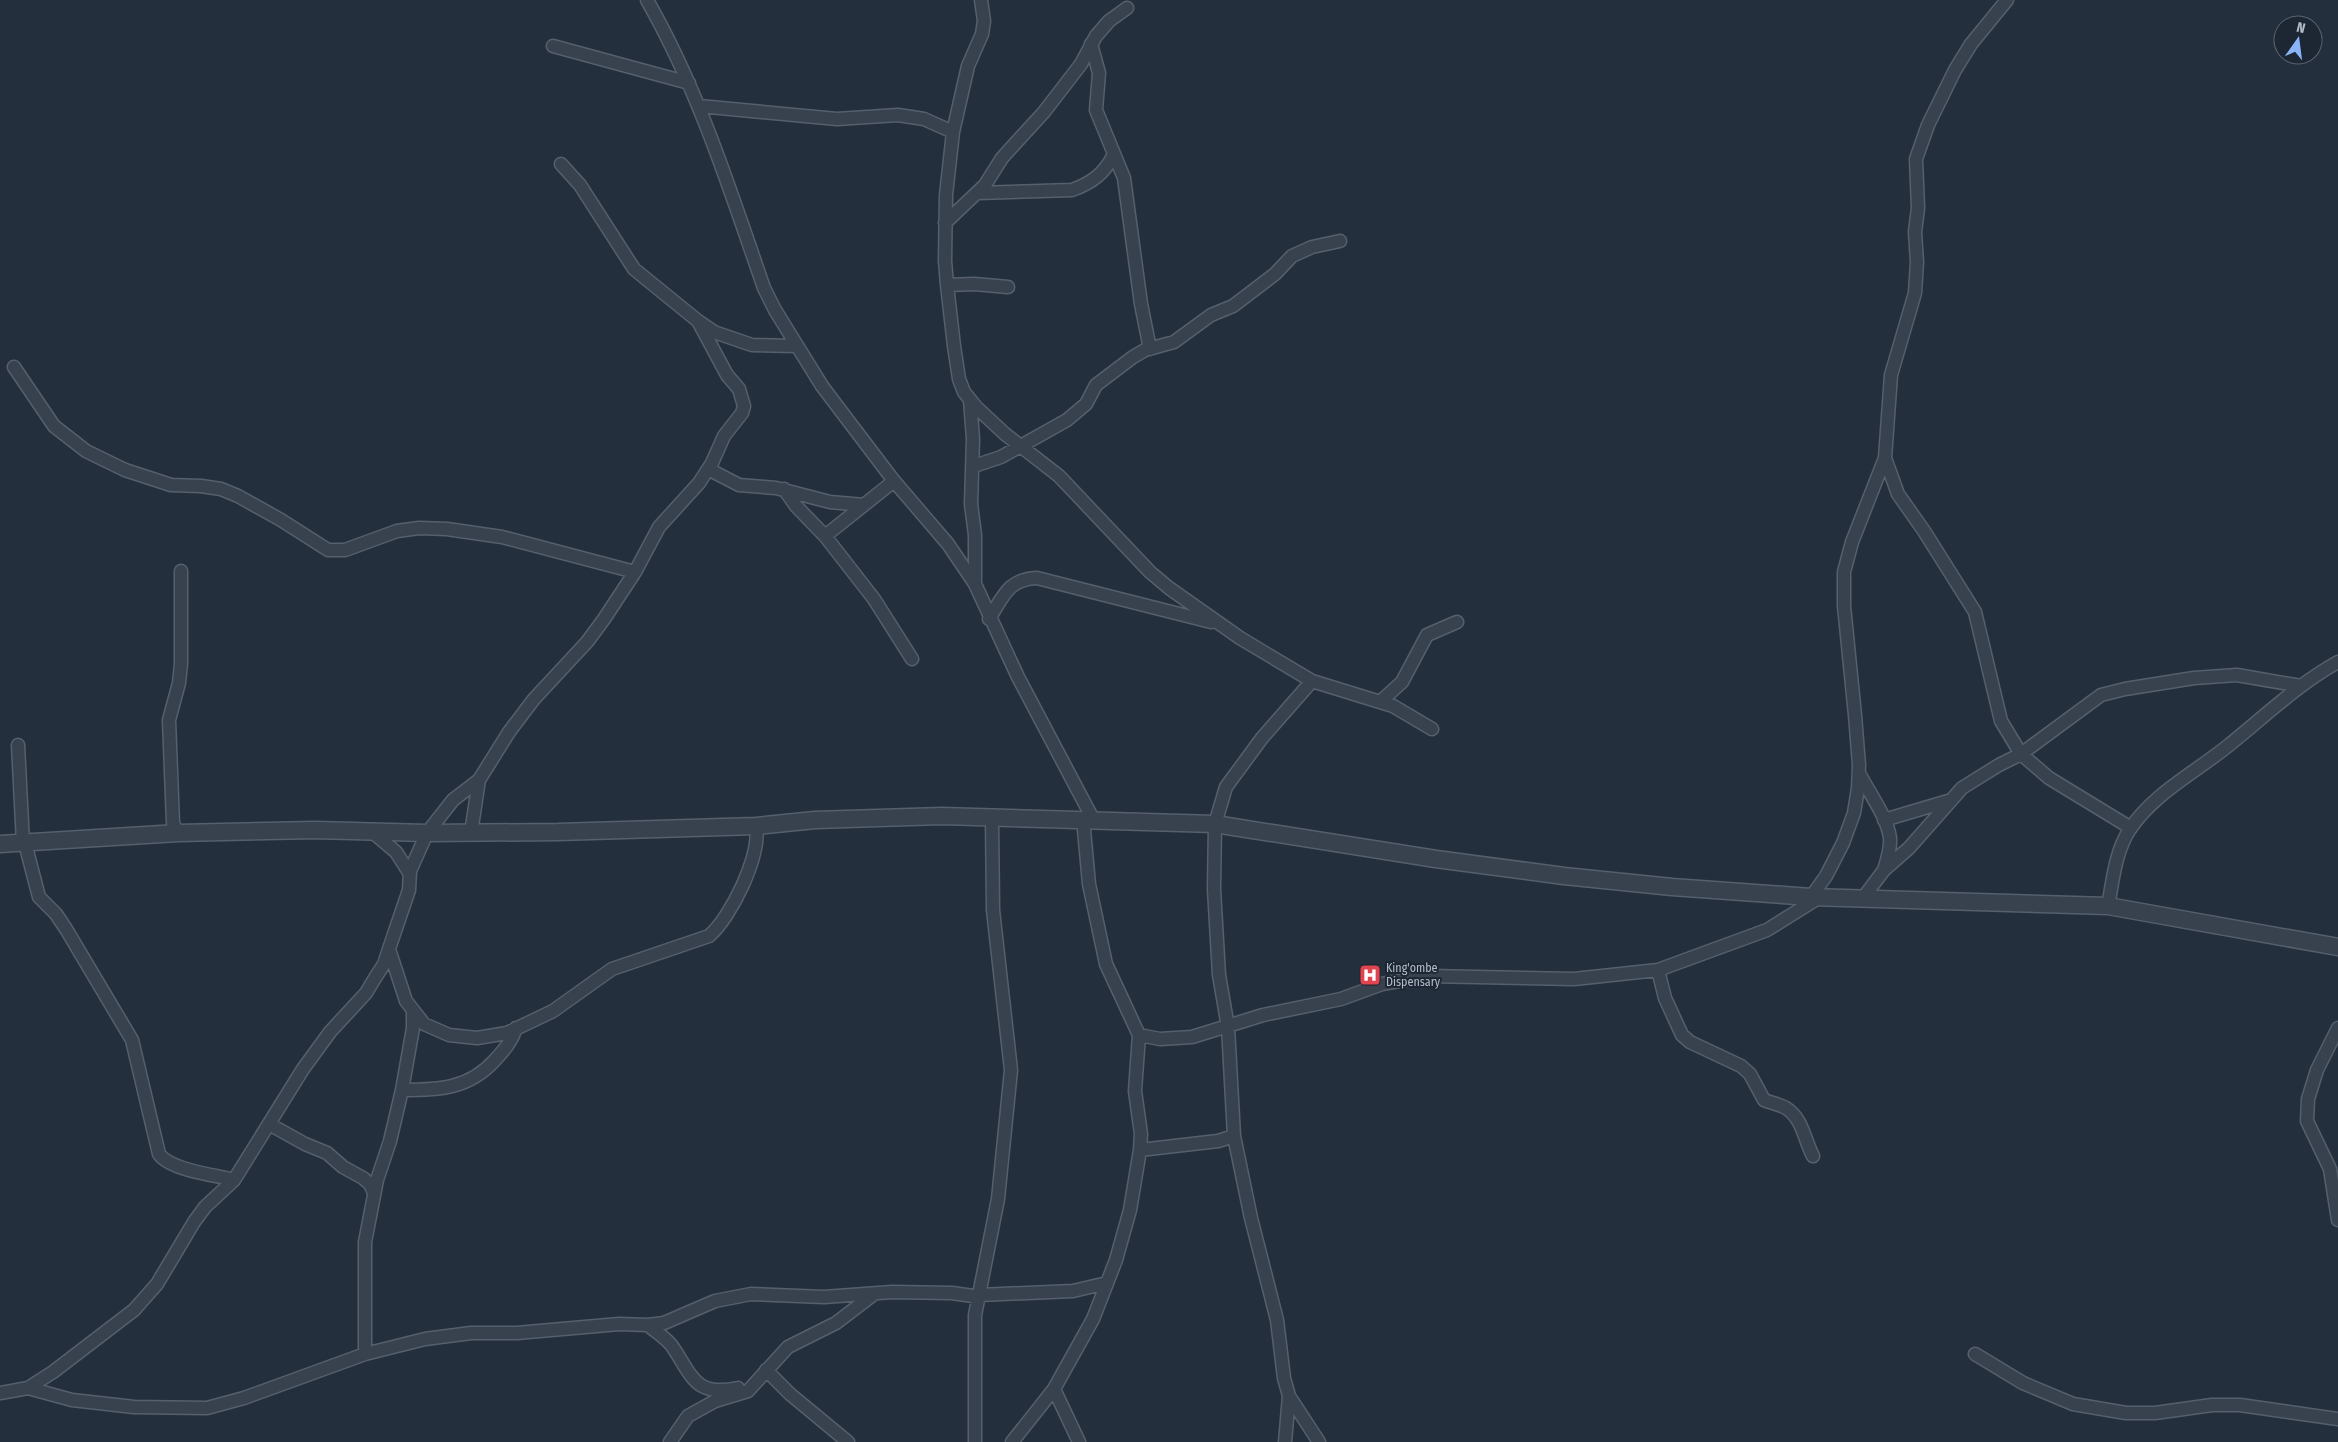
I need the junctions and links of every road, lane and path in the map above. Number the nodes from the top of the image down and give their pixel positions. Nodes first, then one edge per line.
1 (647, 0) edge
2 (980, 0) edge
3 (2007, 0) edge
4 (1127, 8) dead end
5 (1091, 44) junction
6 (553, 46) dead end
7 (689, 83) junction
8 (698, 106) junction
9 (953, 132) junction
10 (1114, 154) junction
11 (561, 164) dead end
12 (977, 193) junction
13 (946, 222) junction
14 (1340, 241) dead end
15 (947, 285) junction
16 (1008, 287) dead end
17 (698, 321) junction
18 (796, 346) junction
19 (1150, 349) junction
20 (14, 367) dead end
21 (970, 400) junction
22 (1021, 446) junction
23 (1885, 458) junction
24 (974, 466) junction
25 (708, 469) junction
26 (894, 481) junction
27 (784, 489) junction
28 (864, 505) junction
29 (825, 536) junction
30 (180, 571) dead end
31 (635, 572) junction
32 (975, 584) junction
33 (989, 619) junction
34 (1458, 622) dead end
35 (1220, 624) junction
36 (912, 659) dead end
37 (2338, 662) edge
38 (1312, 681) junction
39 (2301, 686) junction
40 (1380, 702) junction
41 (1432, 729) dead end
42 (18, 745) dead end
43 (2021, 754) junction
44 (1859, 773) junction
45 (479, 780) junction
46 (1948, 801) junction
47 (992, 818) junction
48 (1088, 819) junction
49 (1884, 820) junction
50 (1214, 824) junction
51 (756, 826) junction
52 (2131, 828) junction
53 (370, 830) junction
54 (178, 833) junction
55 (427, 833) junction
56 (471, 833) junction
57 (24, 843) junction
58 (0, 844) edge
59 (1884, 870) junction
60 (410, 874) junction
61 (1815, 897) junction
62 (1863, 898) junction
63 (2108, 906) junction
64 (2338, 947) edge
65 (389, 949) junction
66 (1658, 970) junction
67 (413, 1012) junction
68 (1228, 1027) junction
69 (516, 1028) junction
70 (2338, 1028) edge
71 (1138, 1035) junction
72 (402, 1090) junction
73 (269, 1124) junction
74 (1234, 1136) junction
75 (1140, 1150) junction
76 (1813, 1156) dead end
77 (234, 1180) junction
78 (374, 1193) junction
79 (2338, 1220) edge
80 (1107, 1282) junction
81 (874, 1294) junction
82 (980, 1296) junction
83 (648, 1325) junction
84 (365, 1354) junction
85 (1975, 1354) dead end
86 (766, 1370) junction
87 (753, 1386) junction
88 (28, 1388) junction
89 (1054, 1389) junction
90 (0, 1393) edge
91 (1289, 1396) junction
92 (2338, 1419) edge
93 (670, 1442) edge
94 (848, 1442) edge
95 (975, 1442) edge
96 (1012, 1442) edge
97 (1078, 1442) edge
98 (1284, 1442) edge
99 (1319, 1442) edge

1 - 7 street
2 - 9 street
3 - 23 street
4 - 5 street
5 - 10 street
5 - 12 street
6 - 7 street
7 - 8 street
8 - 9 street
8 - 18 street
9 - 13 street
10 - 12 street
10 - 19 street
11 - 17 street
12 - 13 street
13 - 15 street
14 - 19 street
15 - 16 street
15 - 21 street
17 - 18 street
17 - 25 street
18 - 26 street
19 - 22 street
20 - 31 street
21 - 22 street
21 - 24 street
22 - 24 street
22 - 35 street
23 - 43 street
23 - 44 street
24 - 32 street
25 - 27 street
25 - 31 street
26 - 28 street
26 - 32 street
27 - 28 street
27 - 29 street
28 - 29 street
29 - 36 street
30 - 54 street
31 - 45 street
32 - 33 street
33 - 35 street
33 - 48 street
34 - 40 street
35 - 38 street
37 - 39 street
38 - 40 street
38 - 50 street
39 - 43 street
39 - 52 street
40 - 41 street
42 - 57 street
43 - 46 street
43 - 52 street
44 - 49 street
44 - 61 street
45 - 55 street
45 - 56 street
46 - 49 street
46 - 59 street
47 - 48 street
47 - 51 street
47 - 82 street
48 - 50 street
48 - 71 street
49 - 59 street
50 - 61 street
50 - 68 street
51 - 56 street
51 - 69 street
52 - 63 street
53 - 54 street
53 - 55 street
53 - 60 street
54 - 57 street
55 - 56 street
55 - 60 street
57 - 58 street
57 - 77 street
59 - 62 street
60 - 65 street
61 - 62 street
61 - 66 street
62 - 63 street
63 - 64 street
65 - 67 street
65 - 73 street
66 - 68 street
66 - 76 street
67 - 69 street
67 - 72 street
68 - 71 street
68 - 74 street
69 - 72 street
70 - 79 street
71 - 75 street
72 - 78 street
73 - 77 street
73 - 78 street
74 - 75 street
74 - 91 street
75 - 80 street
77 - 88 street
78 - 84 street
80 - 82 street
80 - 89 street
81 - 82 street
81 - 83 street
81 - 86 street
82 - 95 street
83 - 84 street
83 - 87 street
84 - 88 street
85 - 92 street
86 - 87 street
86 - 94 street
87 - 93 street
88 - 90 street
89 - 96 street
89 - 97 street
91 - 98 street
91 - 99 street

